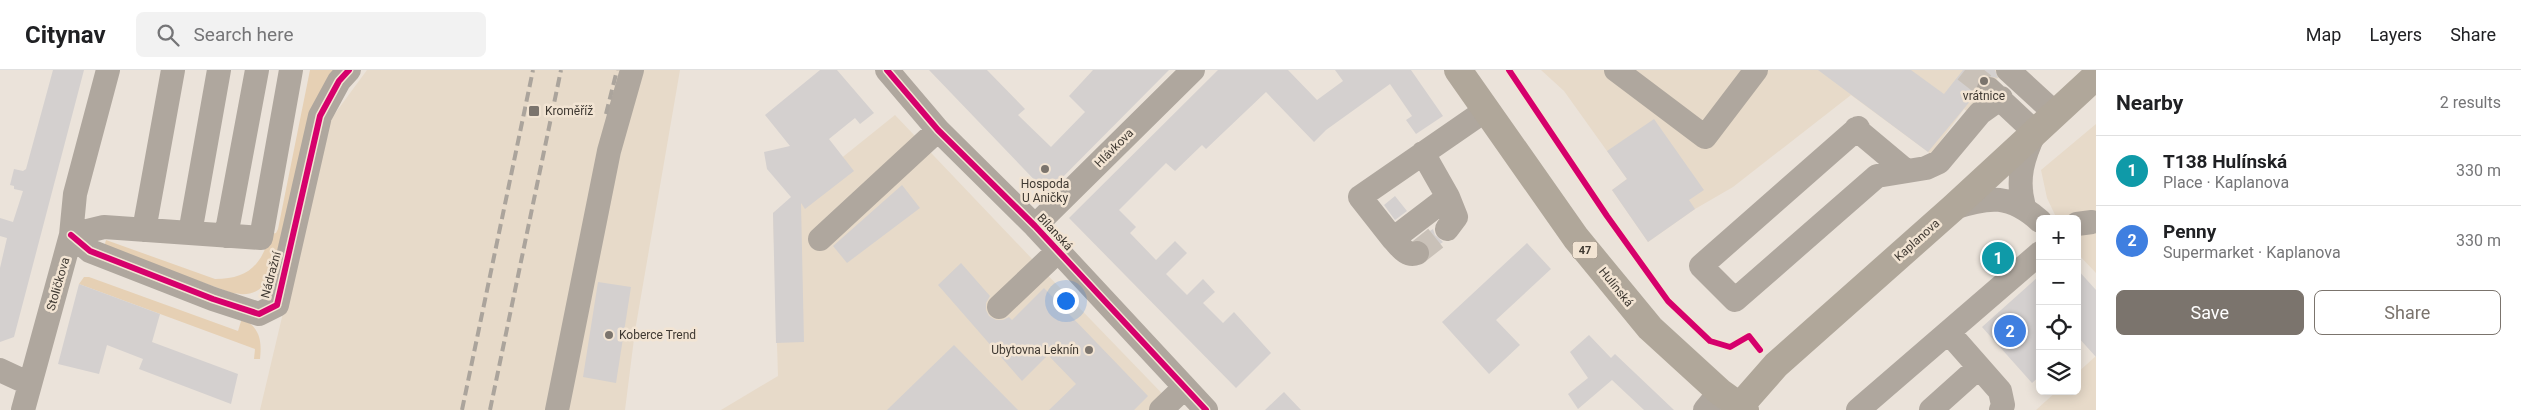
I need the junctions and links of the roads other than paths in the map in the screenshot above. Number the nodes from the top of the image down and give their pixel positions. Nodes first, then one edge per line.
1 (108, 70) edge
2 (172, 70) edge
3 (219, 70) edge
4 (257, 70) edge
5 (291, 70) edge
6 (349, 70) edge
7 (632, 70) edge
8 (887, 70) edge
9 (1193, 70) edge
10 (1458, 70) edge
11 (1616, 70) edge
12 (1756, 70) edge
13 (2008, 70) tunnel mouth
14 (2096, 76) edge
15 (1486, 110) junction
16 (2054, 114) junction
17 (938, 130) junction
18 (2035, 132) junction
19 (1423, 153) junction
20 (1905, 170) junction
21 (1448, 197) junction
22 (1953, 208) junction
23 (2032, 214) edge
24 (1035, 226) junction
25 (144, 230) junction
26 (1447, 230) tunnel mouth
27 (190, 233) junction
28 (71, 235) junction
29 (226, 236) junction
30 (820, 239) dead end
31 (1393, 239) junction
32 (1058, 251) junction
33 (1417, 253) dead end
34 (2036, 257) edge
35 (999, 307) dead end
36 (1949, 334) junction
37 (1979, 367) junction
38 (0, 370) edge
39 (30, 384) junction
40 (1184, 388) junction
41 (1727, 404) edge
42 (23, 410) edge
43 (557, 410) edge
44 (1161, 410) edge
45 (1206, 410) edge
46 (1858, 410) edge
47 (1931, 410) edge
48 (2001, 410) edge

1 - 28 street, Stoličkova
2 - 25 street
3 - 27 street
4 - 29 street
5 - 29 street
6 - 28 street, Nádražní
7 - 43 street
8 - 17 street, Bílanská
9 - 24 street, Hlávkova
10 - 15 main road, Hulínská / 47
11 - 12 street
13 - 16 street
14 - 16 main road, Kaplanova / 47
15 - 19 street
15 - 41 main road, Hulínská / 47
16 - 18 main road, Kaplanova / 47
17 - 24 street, Bílanská
17 - 30 street
18 - 20 street
18 - 22 main road, Kaplanova / 47
18 - 23 street
19 - 21 street
19 - 31 street
20 - 20 street
21 - 26 street
21 - 31 street
22 - 23 street
22 - 41 main road, Kaplanova / 47
24 - 32 street, Bílanská
25 - 27 street
25 - 28 street
27 - 29 street
28 - 39 street, Stoličkova
31 - 33 street
32 - 35 street
32 - 40 street, Bílanská
34 - 36 street
36 - 37 street
36 - 46 street
37 - 47 street
37 - 48 street
38 - 39 street
39 - 42 street, Stoličkova
40 - 44 street
40 - 45 street, Bílanská

